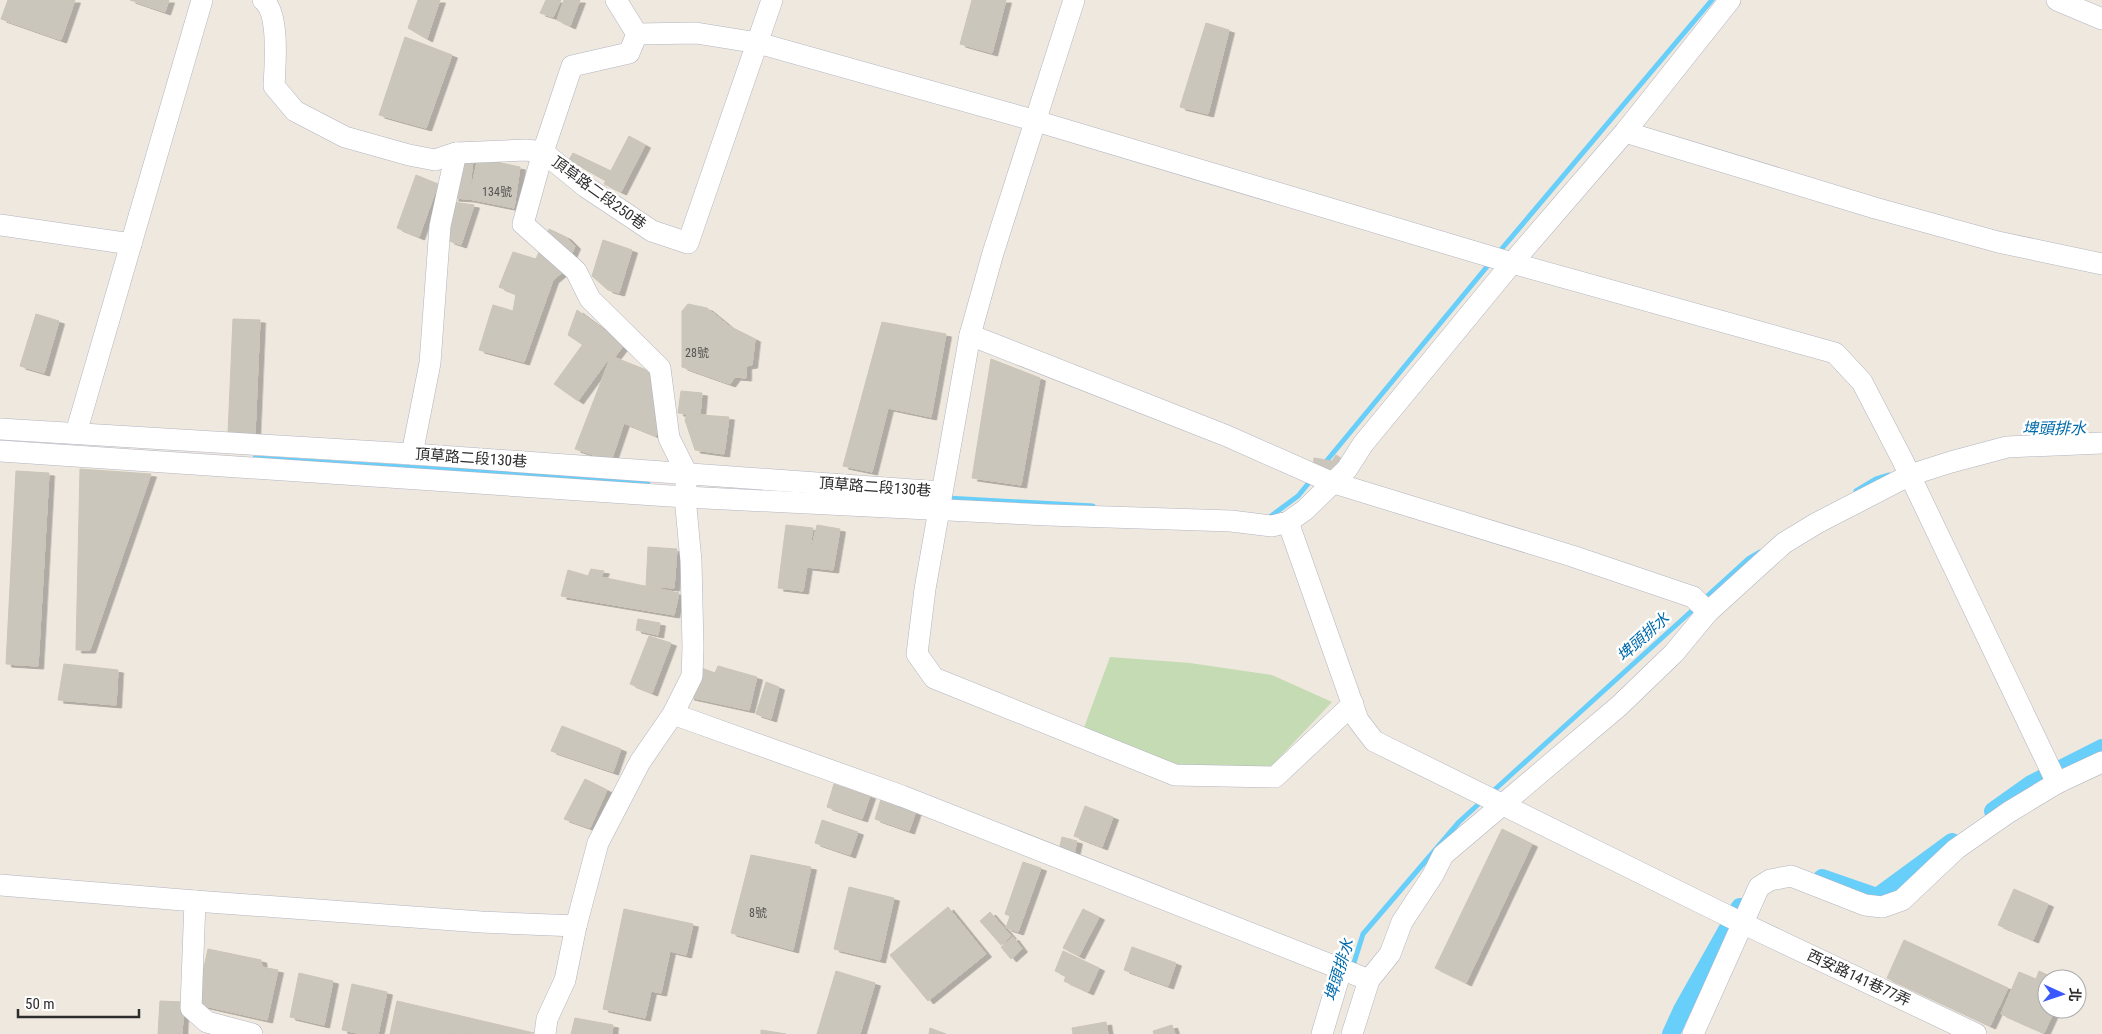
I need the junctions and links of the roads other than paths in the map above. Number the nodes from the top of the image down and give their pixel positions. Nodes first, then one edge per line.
1 (202, 0) edge
2 (263, 0) edge
3 (616, 0) edge
4 (772, 0) edge
5 (1074, 0) edge
6 (1730, 0) edge
7 (2057, 0) edge
8 (2102, 19) edge
9 (637, 34) junction
10 (758, 43) junction
11 (1036, 120) junction
12 (1625, 132) junction
13 (543, 152) junction
14 (456, 153) junction
15 (0, 225) edge
16 (131, 244) junction
17 (1512, 263) junction
18 (2102, 264) edge
19 (970, 336) junction
20 (0, 429) edge
21 (76, 432) junction
22 (2102, 443) edge
23 (0, 451) edge
24 (412, 454) junction
25 (1907, 468) junction
26 (687, 474) junction
27 (1331, 482) junction
28 (685, 497) junction
29 (940, 500) junction
30 (1288, 522) junction
31 (1700, 604) junction
32 (1353, 704) junction
33 (673, 714) junction
34 (2102, 762) edge
35 (2054, 776) junction
36 (1503, 805) junction
37 (0, 885) edge
38 (195, 901) junction
39 (1742, 923) junction
40 (576, 926) junction
41 (1341, 970) junction
42 (1369, 980) junction
43 (252, 1034) edge
44 (545, 1034) edge
45 (1322, 1034) edge
46 (1352, 1034) edge
47 (1693, 1034) edge
48 (1976, 1034) edge

1 - 16 street
2 - 14 street, 頂草路二段250巷
3 - 9 street
4 - 10 street, 頂草路二段250巷
5 - 11 street
6 - 12 street
7 - 8 street
9 - 10 street
9 - 13 street
10 - 11 street
10 - 13 street, 頂草路二段250巷
11 - 17 street
11 - 19 street
12 - 17 street
12 - 18 street
13 - 14 street, 頂草路二段250巷
13 - 26 street
14 - 24 street
15 - 16 street
16 - 21 street
17 - 25 street
17 - 27 street
19 - 27 street
19 - 29 street
20 - 21 street, 頂草路二段130巷
21 - 24 street, 頂草路二段130巷
22 - 25 street
23 - 28 street
24 - 26 street, 頂草路二段130巷
25 - 31 street
25 - 35 street
26 - 28 street
26 - 29 street, 頂草路二段130巷
27 - 30 street
27 - 31 street
28 - 29 street
28 - 33 street
29 - 30 street
29 - 32 street
30 - 32 street, 西安路141巷77弄
31 - 36 street
32 - 36 street, 西安路141巷77弄
33 - 40 street
33 - 41 street
34 - 35 street
35 - 39 street
36 - 39 street, 西安路141巷77弄
36 - 42 street
37 - 38 street
38 - 40 street
38 - 43 street
39 - 47 street
39 - 48 street, 西安路141巷77弄
40 - 44 street
41 - 42 street
41 - 45 street
42 - 46 street

